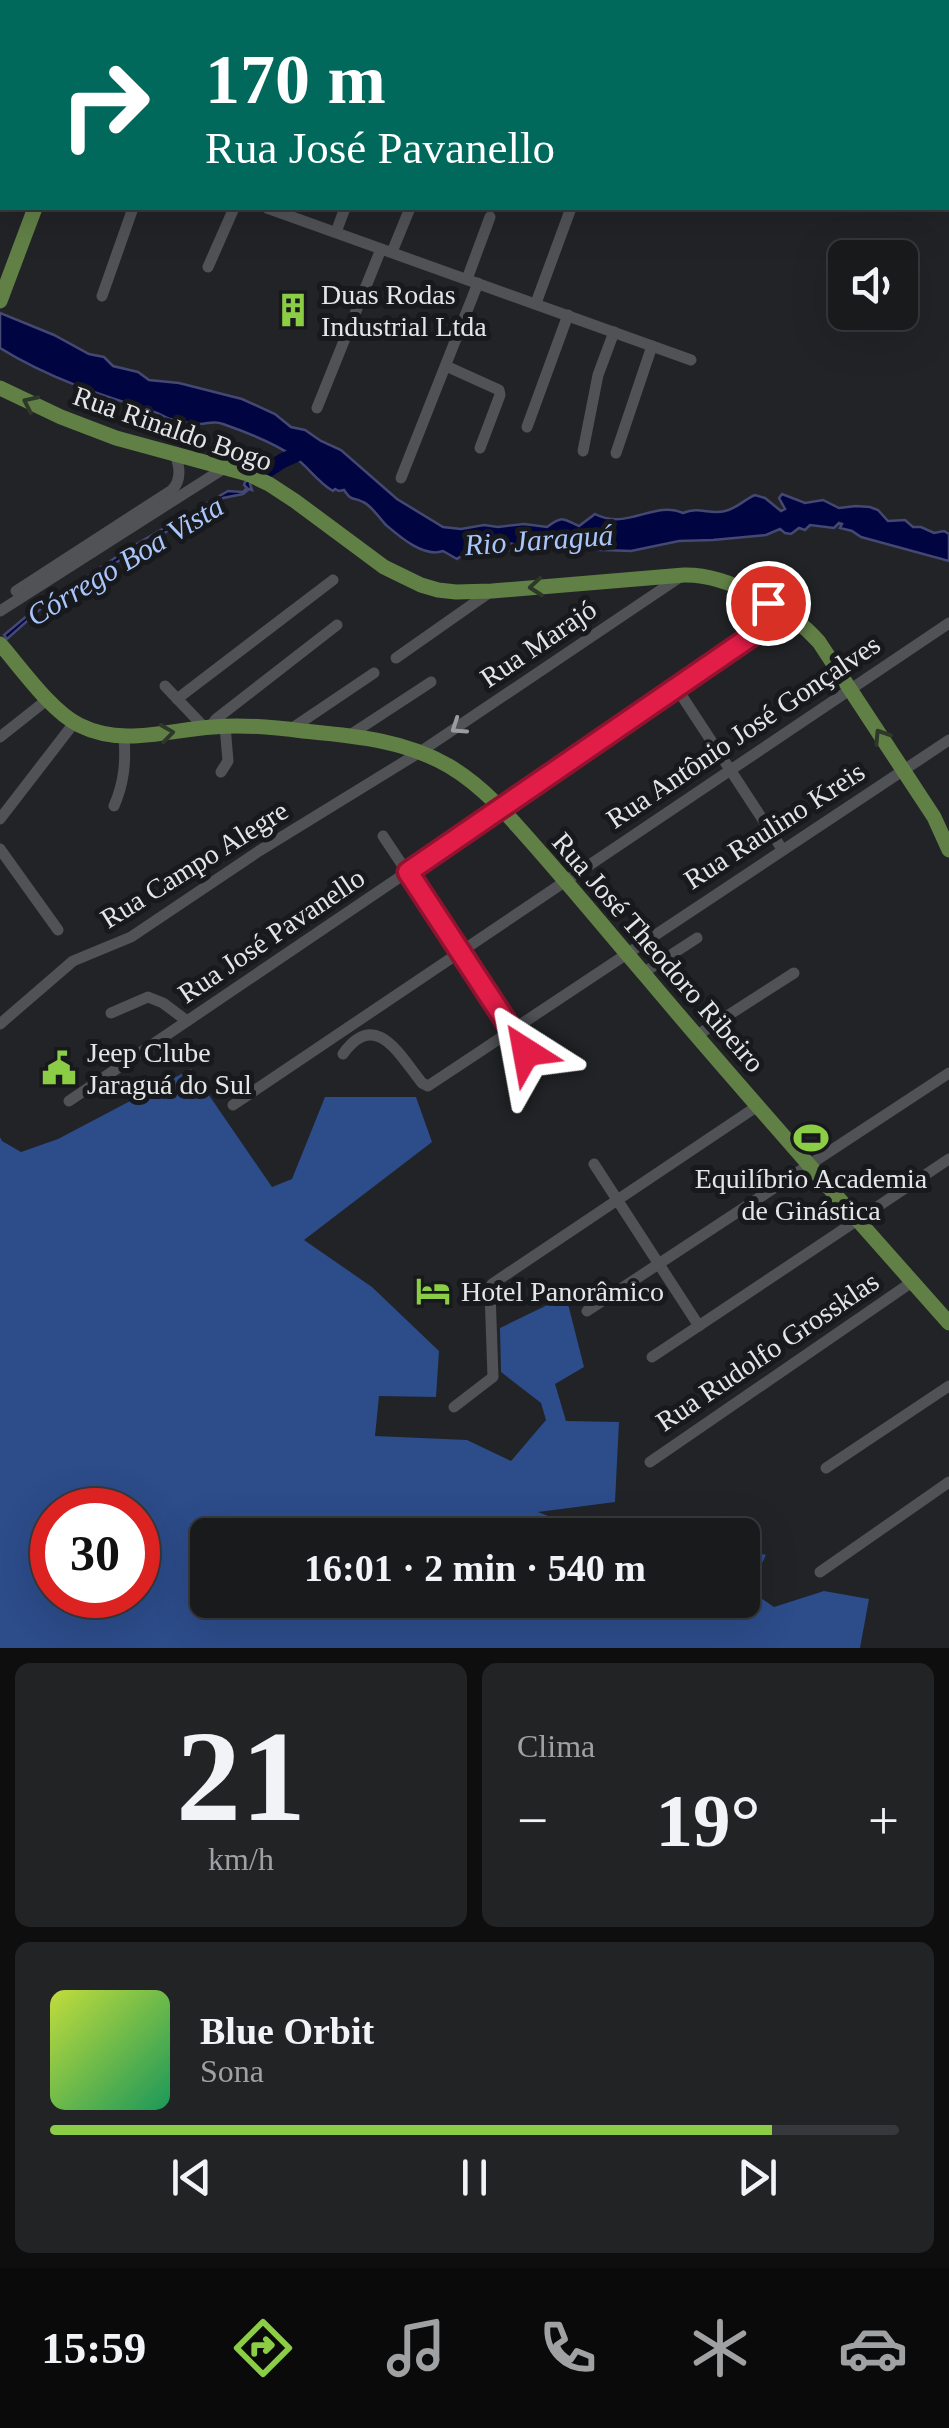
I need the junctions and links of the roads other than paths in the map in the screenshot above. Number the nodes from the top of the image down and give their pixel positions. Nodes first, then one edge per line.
1 (33, 210) edge
2 (131, 210) edge
3 (233, 210) edge
4 (273, 210) edge
5 (344, 210) edge
6 (409, 210) edge
7 (570, 210) edge
8 (490, 217) dead end
9 (336, 232) junction
10 (387, 250) junction
11 (208, 267) dead end
12 (472, 281) junction
13 (1, 294) edge
14 (102, 296) dead end
15 (536, 303) junction
16 (568, 315) junction
17 (614, 332) junction
18 (652, 346) junction
19 (691, 360) dead end
20 (446, 366) junction
21 (0, 388) edge
22 (317, 408) dead end
23 (527, 427) dead end
24 (480, 448) dead end
25 (582, 451) dead end
26 (616, 452) dead end
27 (174, 454) junction
28 (226, 467) junction
29 (400, 478) dead end
30 (684, 575) junction
31 (333, 580) dead end
32 (492, 590) junction
33 (0, 602) edge
34 (768, 603) junction
35 (0, 612) edge
36 (949, 624) edge
37 (336, 625) dead end
38 (0, 644) edge
39 (396, 658) dead end
40 (374, 673) dead end
41 (431, 682) dead end
42 (166, 686) dead end
43 (676, 687) junction
44 (850, 690) junction
45 (48, 699) junction
46 (177, 699) junction
47 (74, 723) junction
48 (213, 727) junction
49 (291, 729) junction
50 (350, 735) junction
51 (0, 737) edge
52 (124, 737) junction
53 (949, 740) edge
54 (420, 752) junction
55 (730, 770) junction
56 (903, 770) junction
57 (221, 772) dead end
58 (114, 806) dead end
59 (500, 807) junction
60 (0, 819) edge
61 (383, 836) dead end
62 (0, 848) edge
63 (782, 849) junction
64 (949, 850) edge
65 (408, 872) junction
66 (566, 881) junction
67 (58, 930) dead end
68 (697, 938) dead end
69 (460, 952) junction
70 (627, 953) junction
71 (643, 973) junction
72 (794, 973) dead end
73 (111, 1013) dead end
74 (188, 1022) junction
75 (0, 1024) edge
76 (512, 1030) junction
77 (696, 1036) junction
78 (343, 1054) dead end
79 (538, 1069) dead end
80 (949, 1072) edge
81 (69, 1101) dead end
82 (234, 1105) dead end
83 (758, 1105) junction
84 (949, 1159) edge
85 (594, 1164) dead end
86 (810, 1165) junction
87 (617, 1199) junction
88 (858, 1220) junction
89 (659, 1264) junction
90 (912, 1282) junction
91 (587, 1312) dead end
92 (947, 1316) edge
93 (699, 1326) junction
94 (652, 1357) dead end
95 (949, 1386) edge
96 (454, 1407) dead end
97 (650, 1462) dead end
98 (826, 1468) dead end
99 (949, 1482) edge
100 (820, 1572) dead end

1 - 13 main road
2 - 14 street
3 - 11 street
4 - 9 street
5 - 9 street
6 - 10 street
7 - 15 street
8 - 12 street
9 - 10 street
10 - 12 street
10 - 22 street
12 - 15 street
12 - 20 street
15 - 16 street
16 - 17 street
16 - 23 street
17 - 18 street
17 - 25 street
18 - 19 street
18 - 26 street
20 - 24 street
20 - 29 street
27 -> 21 main road, Rua Rinaldo Bogo
27 - 28 main road, Rua Rinaldo Bogo
27 - 33 street
28 - 32 main road, Rua Rinaldo Bogo
28 - 35 street
30 -> 32 main road, Rua Rinaldo Bogo
30 - 34 main road, Rua Rinaldo Bogo
30 -> 54 street, Rua Marajó
31 - 46 street
32 - 39 street
34 - 43 street, Rua José Pavanello
34 - 44 main road, Rua Rinaldo Bogo
36 - 44 street, Rua Antônio José Gonçalves
37 - 48 street
38 - 45 main road, Rua José Theodoro Ribeiro
40 - 49 street
41 - 50 street
42 - 46 street
43 - 55 street
43 - 59 street, Rua José Pavanello
44 - 55 street, Rua Antônio José Gonçalves
56 -> 44 main road, Rua Rinaldo Bogo
45 - 47 main road, Rua José Theodoro Ribeiro
45 - 51 street
46 - 48 street
47 - 52 main road, Rua José Theodoro Ribeiro
47 - 60 street
48 - 49 main road, Rua José Theodoro Ribeiro
52 -> 48 main road, Rua José Theodoro Ribeiro
48 - 57 street
49 - 50 main road, Rua José Theodoro Ribeiro
50 - 54 main road, Rua José Theodoro Ribeiro
52 - 58 street
53 - 56 street, Rua Raulino Kreis
54 - 59 main road, Rua José Theodoro Ribeiro
54 - 75 street, Rua Campo Alegre
55 - 63 street
55 - 66 street, Rua Antônio José Gonçalves
56 - 63 street, Rua Raulino Kreis
56 - 64 main road, Rua Rinaldo Bogo
59 - 65 street, Rua José Pavanello
59 - 66 main road, Rua José Theodoro Ribeiro
61 - 65 street
62 - 67 street
63 - 70 street, Rua Raulino Kreis
65 - 69 street
65 - 74 street, Rua José Pavanello
66 - 69 street, Rua Antônio José Gonçalves
66 - 70 main road, Rua José Theodoro Ribeiro
68 - 71 street
69 - 76 street
69 - 82 street, Rua Antônio José Gonçalves
70 - 71 main road, Rua José Theodoro Ribeiro
70 - 76 street, Rua Raulino Kreis
71 - 77 main road, Rua José Theodoro Ribeiro
72 - 77 street
73 - 74 street
74 - 81 street, Rua José Pavanello
76 - 78 street, Rua Raulino Kreis
76 - 79 street
77 - 83 main road, Rua José Theodoro Ribeiro
80 - 86 street
83 - 86 main road, Rua José Theodoro Ribeiro
83 - 87 street
84 - 88 street
85 - 87 street
86 - 88 main road, Rua José Theodoro Ribeiro
86 - 89 street
87 - 89 street
87 - 96 street
88 - 90 main road, Rua José Theodoro Ribeiro
88 - 93 street
89 - 91 street
89 - 93 street
90 - 92 main road, Rua José Theodoro Ribeiro
90 - 97 street, Rua Rudolfo Grossklas
93 - 94 street
95 - 98 street
99 - 100 street

